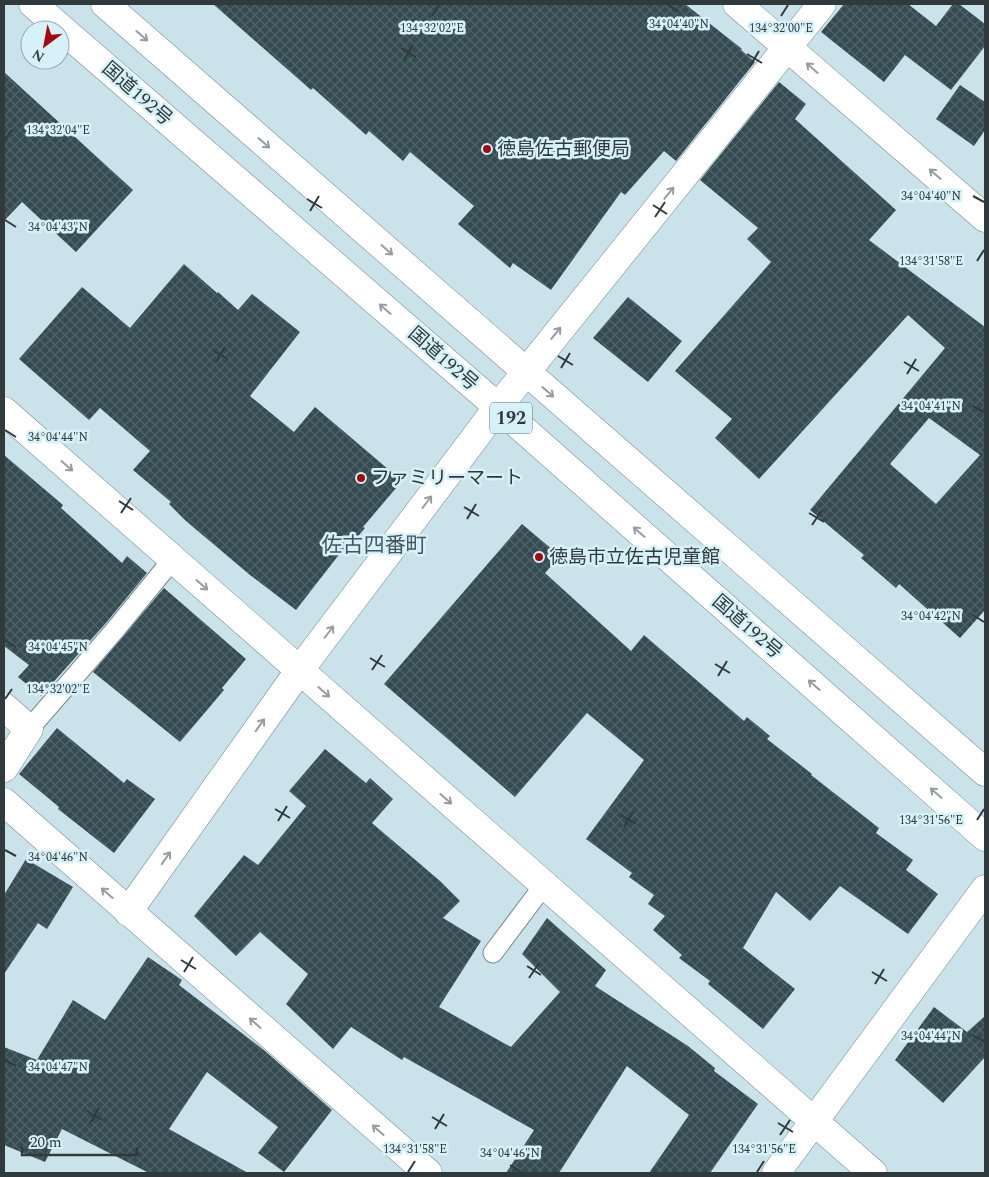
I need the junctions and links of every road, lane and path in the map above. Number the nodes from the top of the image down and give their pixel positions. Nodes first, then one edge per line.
1 (33, 4) edge
2 (106, 4) edge
3 (737, 4) edge
4 (822, 4) edge
5 (787, 47) junction
6 (985, 218) edge
7 (525, 371) junction
8 (498, 407) junction
9 (4, 411) edge
10 (173, 559) junction
11 (299, 671) junction
12 (4, 707) edge
13 (29, 729) junction
14 (4, 768) edge
15 (985, 772) edge
16 (4, 802) edge
17 (985, 836) edge
18 (544, 885) junction
19 (985, 888) edge
20 (128, 912) junction
21 (493, 952) dead end
22 (814, 1122) junction
23 (428, 1173) edge
24 (776, 1173) edge
25 (873, 1173) edge

8 -> 1 main road, 国道192号 / 192
2 -> 7 main road, 192
3 - 5 main road
4 - 5 main road
6 -> 5 main road
7 -> 5 main road
7 - 8 main road
7 -> 15 main road, 192
11 -> 8 main road
17 -> 8 main road, 国道192号 / 192
9 -> 10 main road
10 -> 11 main road
10 - 13 lane
11 -> 18 main road
20 -> 11 main road
12 - 13 main road
13 - 14 main road
20 -> 16 main road
18 - 21 lane
18 - 22 main road
19 - 22 main road
23 -> 20 main road
22 - 24 main road
22 - 25 main road

